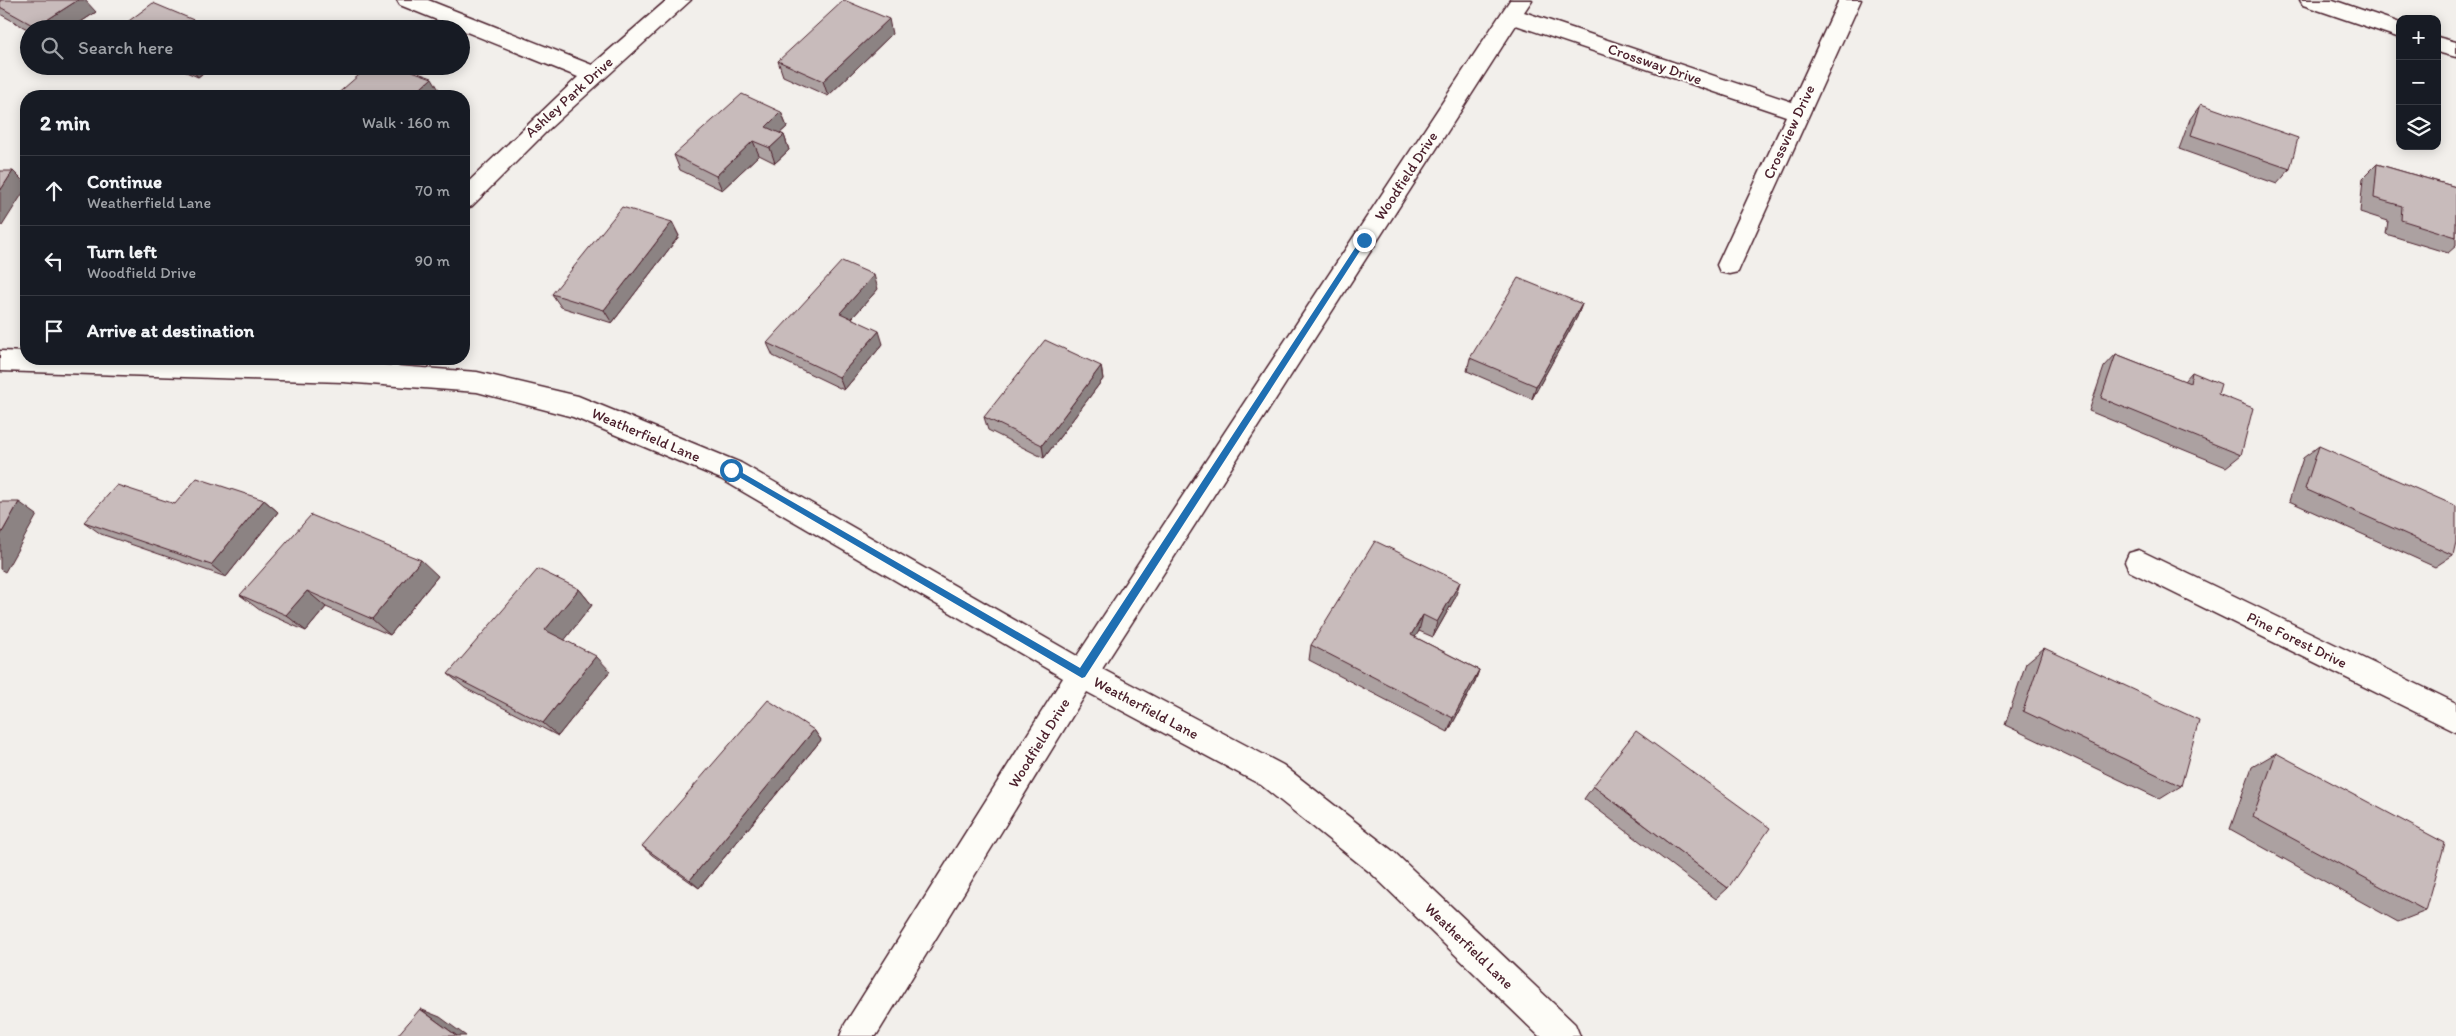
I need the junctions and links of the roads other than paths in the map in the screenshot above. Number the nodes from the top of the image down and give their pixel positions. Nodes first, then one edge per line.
1 (408, 0) edge
2 (680, 0) edge
3 (1850, 0) edge
4 (2311, 0) edge
5 (1517, 8) edge
6 (458, 20) edge
7 (470, 25) edge
8 (2396, 30) edge
9 (2441, 45) edge
10 (2456, 50) edge
11 (593, 74) junction
12 (1798, 112) junction
13 (470, 194) edge
14 (1729, 265) dead end
15 (0, 361) edge
16 (20, 361) edge
17 (347, 365) edge
18 (2139, 562) dead end
19 (1082, 674) junction
20 (2456, 718) edge
21 (857, 1036) edge
22 (1563, 1036) edge

1 - 6 street
2 - 11 street, Ashley Park Drive
3 - 12 street, Crossview Drive
4 - 8 street
5 - 12 street, Crossway Drive
5 - 19 street, Woodfield Drive
7 - 11 street
9 - 10 street
11 - 13 street, Ashley Park Drive
12 - 14 street, Crossview Drive
15 - 16 street, Weatherfield Lane
17 - 19 street, Weatherfield Lane
18 - 20 street, Pine Forest Drive
19 - 21 street, Woodfield Drive
19 - 22 street, Weatherfield Lane

